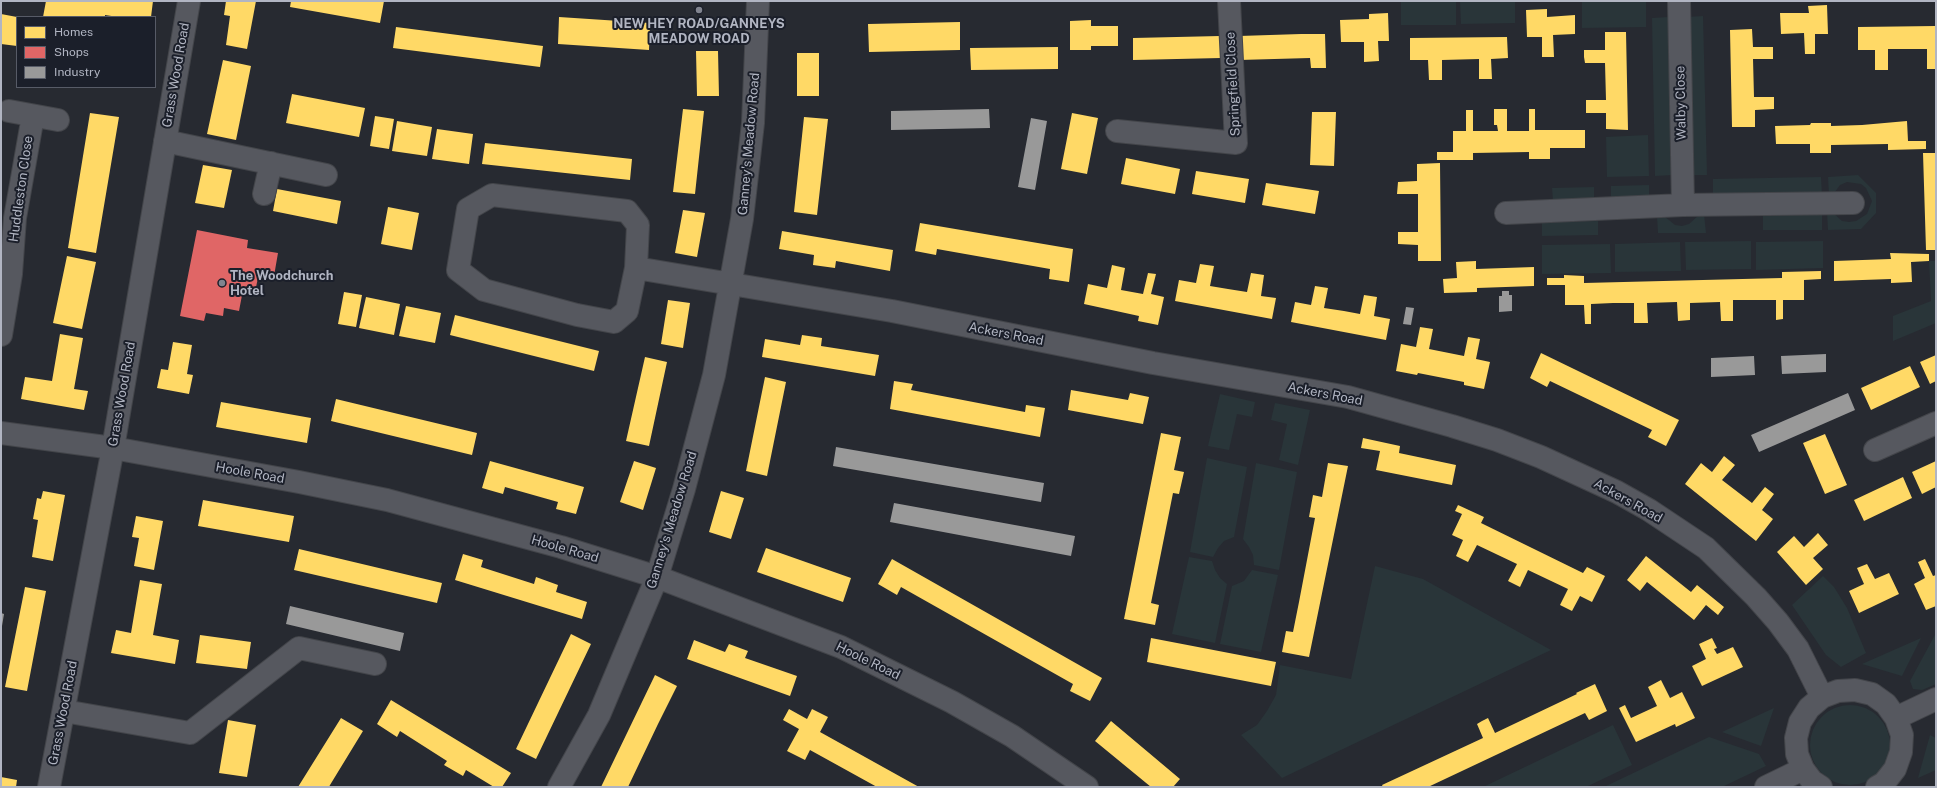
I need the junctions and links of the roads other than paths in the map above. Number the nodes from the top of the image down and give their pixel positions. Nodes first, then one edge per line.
1 (189, 1) edge
2 (758, 1) edge
3 (1229, 1) edge
4 (1679, 1) edge
5 (9, 111) dead end
6 (33, 116) junction
7 (58, 120) dead end
8 (1117, 131) dead end
9 (165, 141) junction
10 (271, 164) junction
11 (326, 175) dead end
12 (264, 194) dead end
13 (1853, 204) dead end
14 (1683, 205) junction
15 (1506, 213) dead end
16 (636, 268) junction
17 (729, 285) junction
18 (1, 335) edge
19 (1936, 423) edge
20 (1, 433) edge
21 (113, 448) junction
22 (1875, 450) dead end
23 (657, 577) junction
24 (375, 664) dead end
25 (1822, 697) junction
26 (1936, 699) edge
27 (64, 711) junction
28 (1896, 718) junction
29 (1803, 769) junction
30 (1882, 786) edge
31 (49, 787) edge
32 (559, 787) edge
33 (1087, 787) edge
34 (1766, 787) edge
35 (1821, 787) edge

1 - 9 street, Grass Wood Road
2 - 17 street, Ganney's Meadow Road
3 - 8 street, Springfield Close
4 - 14 street, Walby Close
5 - 6 street
6 - 7 street
6 - 18 street, Huddleston Close
9 - 10 street
9 - 21 street, Grass Wood Road
10 - 11 street
10 - 12 street
13 - 14 street
14 - 15 street
16 - 16 street
16 - 17 street
17 - 23 street, Ganney's Meadow Road
17 - 25 street, Ackers Road
19 - 22 street
20 - 21 street, Hoole Road
21 - 23 street, Hoole Road
21 - 27 street, Grass Wood Road
23 - 32 street, Ganney's Meadow Road
23 - 33 street, Hoole Road
24 - 27 street
25 - 28 street
25 - 29 street
26 - 28 street
27 - 31 street, Grass Wood Road
28 - 30 street
29 - 34 street
29 - 35 street

